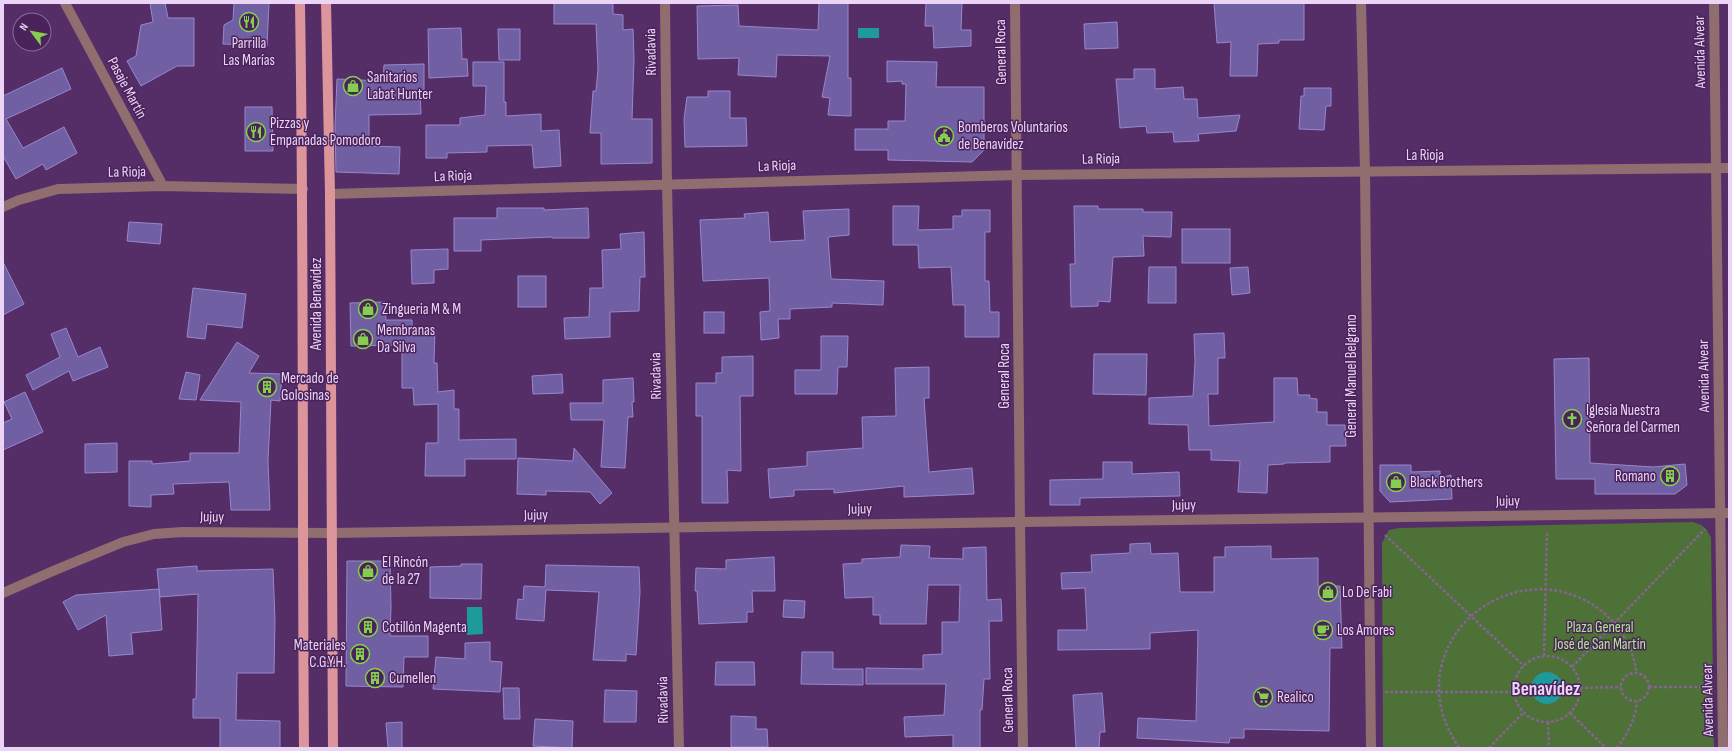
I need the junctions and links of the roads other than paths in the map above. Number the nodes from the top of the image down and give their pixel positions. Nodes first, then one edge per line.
1 (65, 3) edge
2 (300, 3) edge
3 (326, 3) edge
4 (665, 3) edge
5 (1015, 3) edge
6 (1361, 3) edge
7 (1714, 3) edge
8 (1716, 168) junction
9 (1729, 168) edge
10 (1365, 170) junction
11 (1018, 175) junction
12 (667, 184) junction
13 (163, 186) junction
14 (303, 189) junction
15 (330, 194) junction
16 (3, 207) edge
17 (1725, 513) edge
18 (1367, 518) junction
19 (1020, 522) junction
20 (674, 527) junction
21 (302, 533) junction
22 (332, 533) junction
23 (3, 593) edge
24 (304, 748) edge
25 (333, 748) edge
26 (679, 748) edge
27 (1024, 748) edge
28 (1371, 748) edge
29 (1723, 748) edge

1 - 13 street, Pasaje Martín
2 - 14 main road, Avenida Benavídez
3 - 15 main road, Avenida Benavídez
4 - 12 street, Rivadavia
5 - 11 street, General Roca
6 - 10 street, General Manuel Belgrano
7 - 8 street, Avenida Alvear
8 - 9 street, La Rioja
8 - 10 street, La Rioja
8 - 17 street, Avenida Alvear
10 - 11 street, La Rioja
10 - 18 street, General Manuel Belgrano
11 - 12 street, La Rioja
11 - 19 street, General Roca
12 - 15 street, La Rioja
12 - 20 street, Rivadavia
13 - 14 street, La Rioja
13 - 16 street, La Rioja
14 - 21 main road, Avenida Benavídez
15 - 22 main road, Avenida Benavídez
17 - 18 street, Jujuy
17 - 29 street, Avenida Alvear
18 - 19 street, Jujuy
18 - 28 street, General Manuel Belgrano
19 - 20 street, Jujuy
19 - 27 street, General Roca
20 - 22 street, Jujuy
20 - 26 street, Rivadavia
21 - 22 street, Jujuy
21 - 23 street, Jujuy
21 - 24 main road, Avenida Benavídez
22 - 25 main road, Avenida Benavídez

